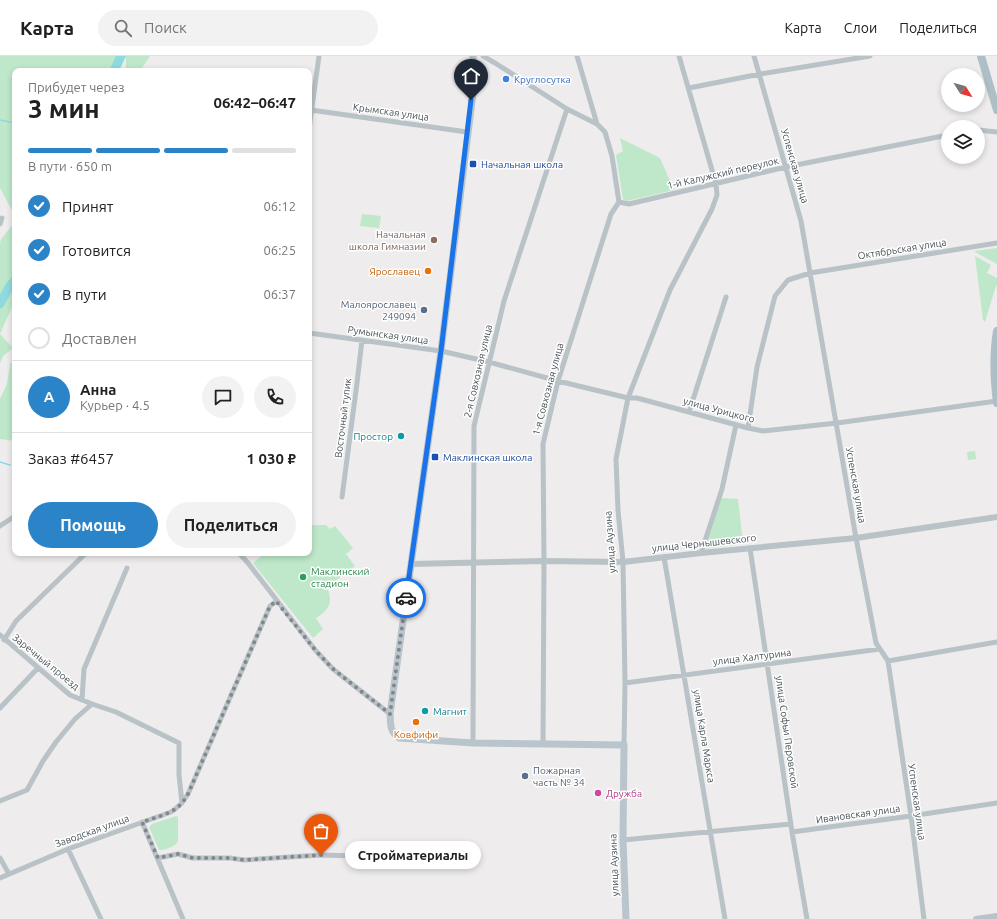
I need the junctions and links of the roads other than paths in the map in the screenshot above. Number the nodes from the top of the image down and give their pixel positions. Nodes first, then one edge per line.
1 (319, 56) edge
2 (473, 56) edge
3 (483, 56) edge
4 (577, 56) edge
5 (679, 56) edge
6 (754, 56) edge
7 (870, 56) edge
8 (981, 56) edge
9 (760, 74) junction
10 (689, 88) junction
11 (312, 103) edge
12 (567, 109) junction
13 (312, 110) edge
14 (997, 110) edge
15 (597, 124) junction
16 (985, 131) edge
17 (467, 132) junction
18 (997, 132) edge
19 (941, 136) edge
20 (786, 167) junction
21 (716, 184) junction
22 (619, 202) junction
23 (2, 218) dead end
24 (0, 224) edge
25 (997, 243) edge
26 (810, 273) junction
27 (726, 297) dead end
28 (997, 331) edge
29 (312, 333) edge
30 (362, 340) junction
31 (996, 347) edge
32 (441, 351) junction
33 (489, 362) junction
34 (558, 381) junction
35 (628, 398) junction
36 (997, 402) edge
37 (690, 412) junction
38 (837, 423) junction
39 (736, 425) junction
40 (748, 428) junction
41 (342, 497) dead end
42 (997, 517) edge
43 (12, 518) edge
44 (0, 526) edge
45 (856, 538) junction
46 (750, 548) junction
47 (701, 553) junction
48 (83, 556) edge
49 (242, 556) edge
50 (664, 557) junction
51 (544, 561) junction
52 (623, 562) junction
53 (474, 563) junction
54 (410, 564) junction
55 (127, 568) dead end
56 (276, 601) junction
57 (0, 635) edge
58 (4, 640) junction
59 (997, 642) edge
60 (880, 649) junction
61 (888, 661) junction
62 (768, 664) junction
63 (38, 668) junction
64 (684, 675) junction
65 (625, 683) junction
66 (82, 700) junction
67 (92, 704) junction
68 (0, 708) edge
69 (390, 714) junction
70 (473, 743) junction
71 (543, 744) junction
72 (624, 745) junction
73 (0, 802) edge
74 (182, 803) junction
75 (997, 803) edge
76 (911, 816) junction
77 (142, 822) junction
78 (791, 824) junction
79 (710, 831) junction
80 (792, 832) junction
81 (623, 840) junction
82 (68, 849) junction
83 (0, 858) edge
84 (158, 858) junction
85 (390, 860) dead end
86 (9, 874) junction
87 (0, 878) edge
88 (997, 916) edge
89 (101, 919) edge
90 (183, 919) edge
91 (626, 919) edge
92 (725, 919) edge
93 (807, 919) edge
94 (924, 919) edge
95 (976, 919) edge

1 - 11 street
2 - 17 main road
3 - 12 street
4 - 15 street
5 - 10 street
6 - 9 street, Успенская улица
7 - 9 street
8 - 14 main road
9 - 10 street
9 - 20 street, Успенская улица
10 - 21 street
12 - 15 street
12 - 33 street, 2-я Совхозная улица
13 - 17 street, Крымская улица
15 - 22 street
16 - 18 street
17 - 32 main road
19 - 20 street, 1-й Калужский переулок
20 - 21 street, 1-й Калужский переулок
20 - 26 street, Успенская улица
21 - 22 street, 1-й Калужский переулок
21 - 35 street, улица Аузина
22 - 34 street, 1-я Совхозная улица
23 - 24 street
25 - 26 street, Октябрьская улица
26 - 38 street, Успенская улица
26 - 40 street
27 - 37 street
28 - 31 main road
29 - 30 street, Румынская улица
30 - 32 street, Румынская улица
30 - 41 street, Восточный тупик
31 - 36 main road
32 - 33 street, улица Урицкого
32 - 54 main road
33 - 34 street, улица Урицкого
33 - 53 street, 2-я Совхозная улица
34 - 35 street, улица Урицкого
34 - 51 street, 1-я Совхозная улица
35 - 37 street, улица Урицкого
35 - 52 street, улица Аузина
36 - 38 street, улица Урицкого
37 - 39 street, улица Урицкого
38 - 40 street, улица Урицкого
38 - 45 street, Успенская улица
39 - 40 street, улица Урицкого
39 - 47 street
42 - 45 street, улица Чернышевского
43 - 44 street
45 - 46 street, улица Чернышевского
45 - 60 street, Успенская улица
46 - 47 street, улица Чернышевского
46 - 62 street, улица Софьи Перовской
47 - 50 street, улица Чернышевского
48 - 58 street
49 - 56 street
50 - 52 street, улица Чернышевского
50 - 64 street, улица Карла Маркса
51 - 52 street, улица Чернышевского
51 - 53 street, улица Чернышевского
51 - 71 street, 1-я Совхозная улица
52 - 65 street, улица Аузина
53 - 54 street, улица Чернышевского
53 - 70 street, 2-я Совхозная улица
54 - 69 main road
55 - 66 street
56 - 69 street
56 - 74 street, Заводская улица
57 - 58 street, Заречный проезд
58 - 63 street, Заречный проезд
59 - 61 street
60 - 61 street, Успенская улица
60 - 62 street, улица Халтурина
61 - 76 street, Успенская улица
62 - 64 street, улица Халтурина
62 - 78 street, улица Софьи Перовской
63 - 66 street, Заречный проезд
63 - 68 street
64 - 65 street, улица Халтурина
64 - 79 street, улица Карла Маркса
65 - 72 street, улица Аузина
66 - 67 street, Заречный проезд
67 - 73 street
67 - 74 street, Заречный проезд
69 - 70 main road
70 - 71 main road
71 - 72 main road
72 - 81 main road, улица Аузина
74 - 77 street, Заводская улица
75 - 76 street, Ивановская улица
76 - 80 street, Ивановская улица
76 - 94 street, Успенская улица
77 - 82 street, Заводская улица
77 - 84 street
78 - 79 street
78 - 80 street, улица Софьи Перовской
79 - 81 street
79 - 92 street, улица Карла Маркса
80 - 93 street, улица Софьи Перовской
81 - 91 main road, улица Аузина
82 - 86 street, Заводская улица
82 - 89 street
83 - 86 street
84 - 85 street
84 - 90 street
86 - 87 street, Заводская улица
88 - 95 street

